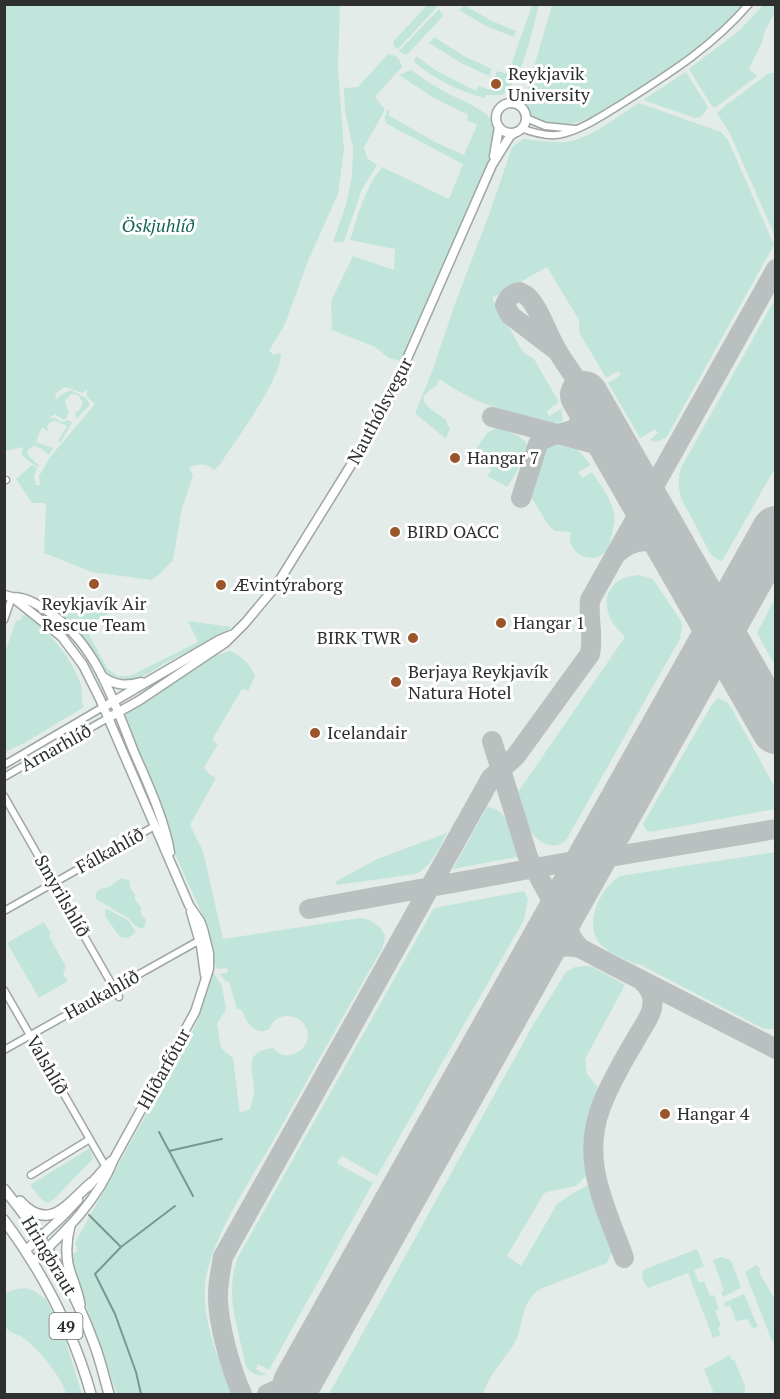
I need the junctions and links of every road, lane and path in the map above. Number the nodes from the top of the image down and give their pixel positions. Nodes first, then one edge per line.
1 (749, 4) edge
2 (526, 118) junction
3 (499, 127) junction
4 (575, 129) junction
5 (519, 130) junction
6 (492, 165) junction
7 (8, 596) edge
8 (4, 620) edge
9 (232, 635) junction
10 (102, 676) junction
11 (154, 678) junction
12 (114, 701) junction
13 (103, 707) junction
14 (118, 712) junction
15 (108, 718) junction
16 (4, 765) edge
17 (4, 777) edge
18 (4, 796) edge
19 (153, 827) junction
20 (172, 865) junction
21 (54, 882) junction
22 (191, 910) junction
23 (4, 911) edge
24 (200, 940) junction
25 (206, 975) junction
26 (114, 988) junction
27 (4, 990) edge
28 (119, 997) dead end
29 (30, 1035) junction
30 (4, 1050) edge
31 (90, 1139) junction
32 (107, 1169) junction
33 (32, 1175) dead end
34 (91, 1183) junction
35 (4, 1187) edge
36 (4, 1220) edge
37 (70, 1226) junction
38 (40, 1237) junction
39 (47, 1248) junction
40 (26, 1250) junction
41 (34, 1261) junction
42 (81, 1310) junction
43 (91, 1395) edge
44 (109, 1395) edge

1 - 4 street
2 - 3 street
2 - 4 street
2 - 5 street
3 - 5 street
3 - 6 street, Nauthólsvegur
4 - 5 street
5 - 6 street, Nauthólsvegur
6 - 9 street, Nauthólsvegur
7 - 8 street
7 - 10 street, Hlíðarfótur
7 - 13 street, Hlíðarfótur
9 - 11 street, Nauthólsvegur
9 - 14 street, Nauthólsvegur
10 - 11 street
10 - 12 street, Hlíðarfótur
11 - 12 street, Nauthólsvegur
12 - 13 street, Nauthólsvegur
12 - 14 street, Hlíðarfótur
13 - 15 street, Hlíðarfótur
13 - 16 street, Arnarhlíð
14 - 15 street, Nauthólsvegur
14 - 20 street, Hlíðarfótur
15 - 17 street, Arnarhlíð
15 - 19 street, Hlíðarfótur
18 - 21 street, Smyrilshlíð
19 - 20 street, Hlíðarfótur
19 - 21 street, Fálkahlíð
20 - 22 street, Hlíðarfótur
21 - 23 street, Fálkahlíð
21 - 26 street, Smyrilshlíð
22 - 24 street, Hlíðarfótur
22 - 25 street, Hlíðarfótur
24 - 25 street, Hlíðarfótur
24 - 26 street, Haukahlíð
25 - 32 street, Hlíðarfótur
26 - 28 street, Smyrilshlíð
26 - 29 street, Haukahlíð
27 - 29 street, Valshlíð
29 - 30 street, Haukahlíð
29 - 31 street, Valshlíð
31 - 32 street, Valshlíð
31 - 33 street
32 - 34 street, Hlíðarfótur
32 - 37 street, Hlíðarfótur
34 - 35 main road
34 - 38 street, Hlíðarfótur
35 - 38 main road, Hringbraut / 49
36 - 40 main road, Hringbraut / 49
37 - 39 street, Hlíðarfótur
37 - 42 main road
38 - 39 main road, Hringbraut / 49
38 - 40 street, Hlíðarfótur
39 - 41 street, Hlíðarfótur
39 - 42 main road, Hringbraut / 49
40 - 41 main road, Hringbraut / 49
41 - 43 main road, Hringbraut / 49
42 - 44 main road, Hringbraut / 49

